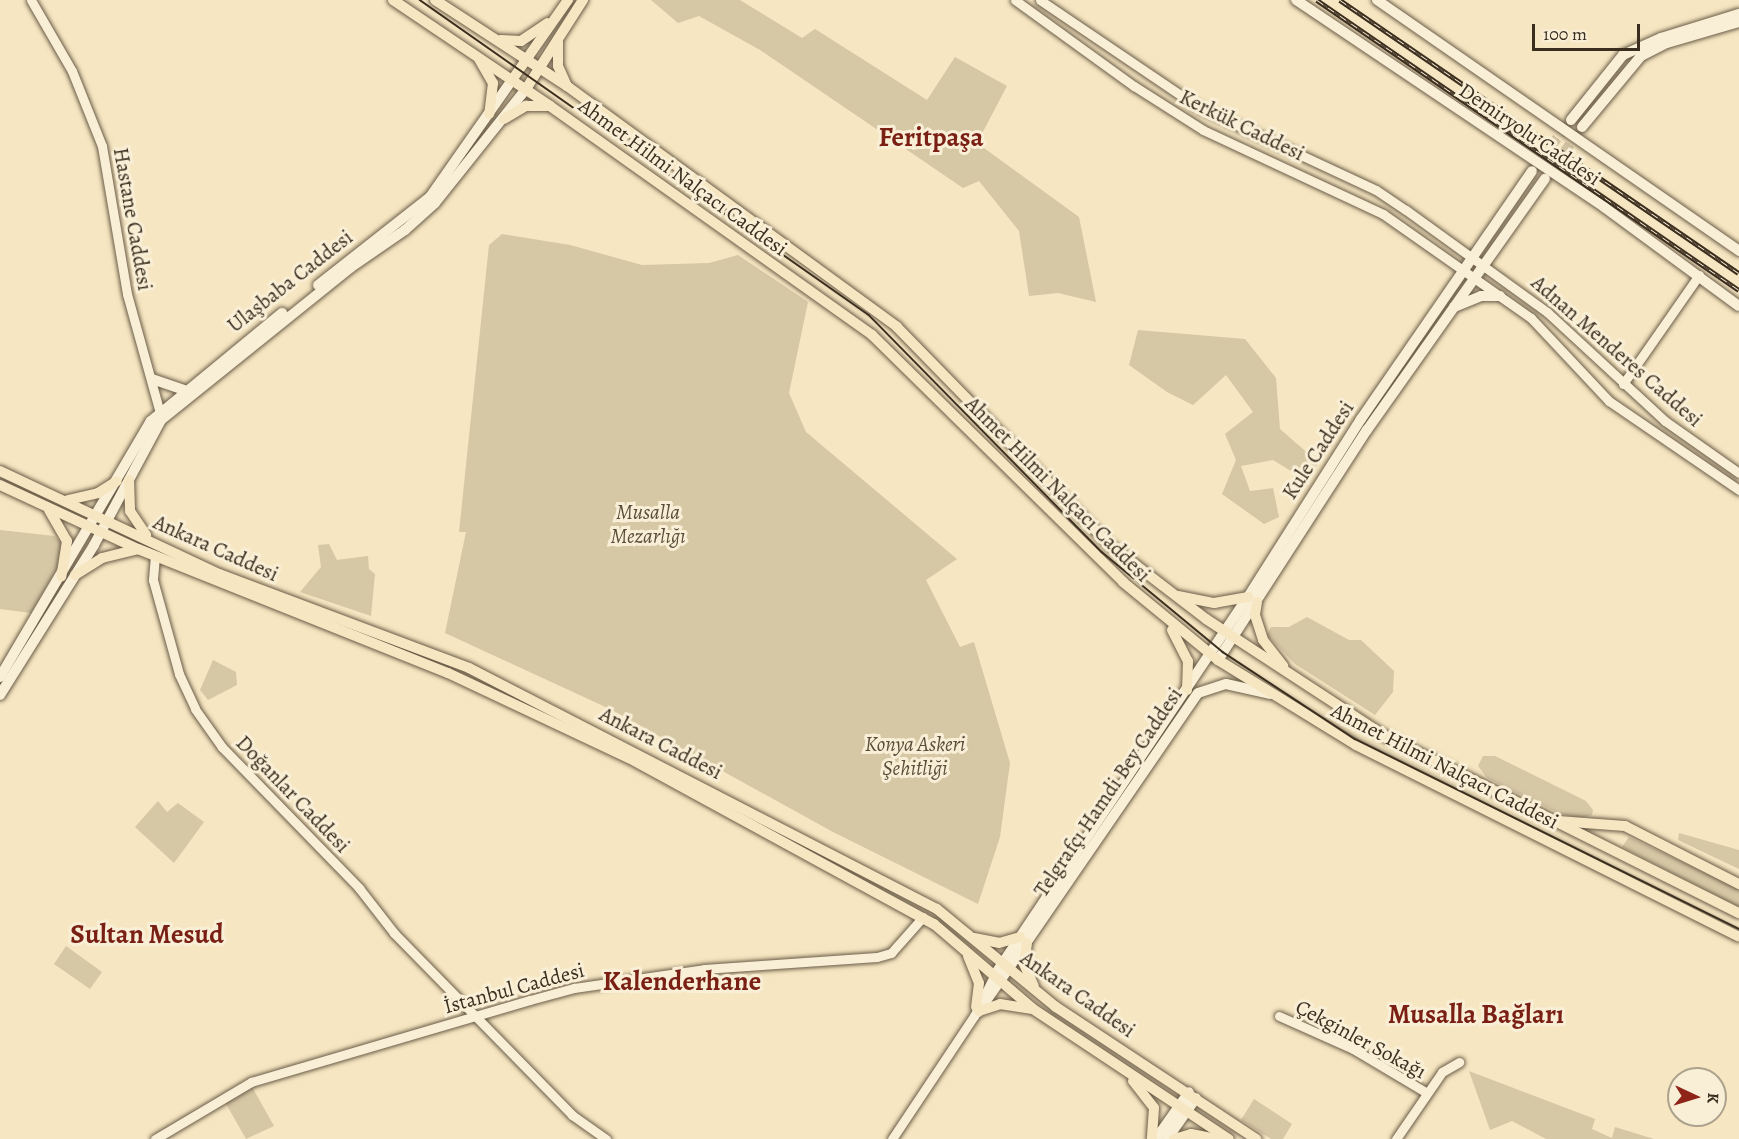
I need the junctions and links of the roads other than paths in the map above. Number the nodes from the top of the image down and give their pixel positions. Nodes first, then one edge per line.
1 (31, 0) edge
2 (393, 0) edge
3 (435, 0) edge
4 (568, 0) edge
5 (583, 0) edge
6 (1015, 0) edge
7 (1040, 0) edge
8 (1296, 0) edge
9 (1377, 0) edge
10 (1739, 15) edge
11 (556, 17) junction
12 (1739, 22) edge
13 (489, 36) junction
14 (559, 38) junction
15 (473, 52) junction
16 (526, 60) junction
17 (539, 68) junction
18 (512, 80) junction
19 (567, 86) junction
20 (526, 89) junction
21 (550, 106) junction
22 (489, 114) junction
23 (504, 119) junction
24 (1571, 120) tunnel mouth
25 (1582, 127) tunnel mouth
26 (1532, 171) tunnel mouth
27 (1545, 179) tunnel mouth
28 (1739, 251) edge
29 (1472, 255) junction
30 (1484, 263) junction
31 (1462, 270) junction
32 (1699, 275) junction
33 (1473, 278) junction
34 (1500, 297) junction
35 (1739, 306) edge
36 (1451, 308) junction
37 (152, 379) junction
38 (1623, 384) junction
39 (184, 390) junction
40 (161, 414) junction
41 (0, 471) edge
42 (1739, 473) edge
43 (129, 480) junction
44 (117, 482) junction
45 (0, 485) edge
46 (1739, 490) edge
47 (66, 500) junction
48 (45, 506) junction
49 (97, 515) junction
50 (108, 520) junction
51 (90, 528) junction
52 (101, 533) junction
53 (151, 540) junction
54 (138, 549) junction
55 (154, 556) junction
56 (75, 575) junction
57 (61, 577) junction
58 (1174, 595) junction
59 (1253, 599) junction
60 (1163, 618) junction
61 (1229, 634) junction
62 (1214, 657) junction
63 (0, 677) edge
64 (1293, 677) junction
65 (1187, 690) junction
66 (0, 695) edge
67 (1278, 698) junction
68 (1545, 818) junction
69 (1739, 884) edge
70 (1739, 913) edge
71 (923, 917) junction
72 (971, 938) junction
73 (1739, 938) edge
74 (1024, 940) junction
75 (966, 951) junction
76 (1006, 966) junction
77 (997, 979) junction
78 (1039, 994) junction
79 (1033, 1009) junction
80 (976, 1011) junction
81 (479, 1016) junction
82 (1279, 1016) dead end
83 (1104, 1060) junction
84 (1459, 1062) dead end
85 (1427, 1093) junction
86 (1193, 1095) junction
87 (1184, 1108) junction
88 (155, 1139) edge
89 (606, 1139) edge
90 (892, 1139) edge
91 (1154, 1139) edge
92 (1167, 1139) edge
93 (1174, 1139) edge
94 (1217, 1139) edge
95 (1229, 1139) edge
96 (1256, 1139) edge
97 (1396, 1139) edge

1 - 37 street, Hastane Caddesi
2 - 15 main road, Ahmet Hilmi Nalçacı Caddesi
3 - 13 main road, Ahmet Hilmi Nalçacı Caddesi
4 - 11 main road
5 - 14 main road
6 - 31 street, Kerkük Caddesi
7 - 29 street, Kerkük Caddesi
8 - 32 main road, Demiryolu Caddesi
9 - 28 main road, Demiryolu Caddesi
10 - 24 main road
11 - 13 main road
11 - 16 main road
12 - 25 main road
13 - 16 main road, Ahmet Hilmi Nalçacı Caddesi
14 - 17 main road
14 - 19 main road
15 - 18 main road, Ahmet Hilmi Nalçacı Caddesi
15 - 22 main road
16 - 17 main road, Ahmet Hilmi Nalçacı Caddesi
16 - 18 main road
17 - 19 main road, Ahmet Hilmi Nalçacı Caddesi
17 - 20 main road
18 - 20 main road, Ahmet Hilmi Nalçacı Caddesi
18 - 22 main road, Ulaşbaba Caddesi
19 - 58 main road, Ahmet Hilmi Nalçacı Caddesi
20 - 21 main road, Ahmet Hilmi Nalçacı Caddesi
20 - 23 main road, Ulaşbaba Caddesi
21 - 23 main road
21 - 60 main road, Ahmet Hilmi Nalçacı Caddesi
22 - 39 main road, Ulaşbaba Caddesi
23 - 40 main road, Ulaşbaba Caddesi
26 - 29 main road, Kule Caddesi
27 - 30 main road, Kule Caddesi
29 - 30 street, Adnan Menderes Caddesi
29 - 31 main road, Kule Caddesi
30 - 33 main road, Kule Caddesi
30 - 38 street, Adnan Menderes Caddesi
31 - 33 street, Adnan Menderes Caddesi
31 - 59 main road, Kule Caddesi
32 - 35 main road, Demiryolu Caddesi
32 - 38 street
33 - 34 street, Adnan Menderes Caddesi
33 - 36 main road, Kule Caddesi
34 - 36 main road
34 - 46 street, Adnan Menderes Caddesi
36 - 59 main road, Kule Caddesi
37 - 39 main road
37 - 40 street, Hastane Caddesi
38 - 42 street, Adnan Menderes Caddesi
39 - 40 main road, Ulaşbaba Caddesi
40 - 43 main road, Ulaşbaba Caddesi
40 - 44 main road, Ulaşbaba Caddesi
41 - 47 main road, Ankara Caddesi
43 - 50 main road, Ulaşbaba Caddesi
43 - 53 main road
44 - 47 main road
44 - 49 main road, Ulaşbaba Caddesi
45 - 48 main road, Ankara Caddesi
47 - 49 main road, Ankara Caddesi
48 - 51 main road, Ankara Caddesi
48 - 57 main road
49 - 50 main road, Ankara Caddesi
49 - 51 main road, Ulaşbaba Caddesi
50 - 52 main road, Ulaşbaba Caddesi
50 - 53 main road, Ankara Caddesi
51 - 52 main road, Ankara Caddesi
51 - 57 main road, Ulaşbaba Caddesi
52 - 54 main road, Ankara Caddesi
52 - 56 main road, Ulaşbaba Caddesi
53 - 72 main road, Ankara Caddesi
54 - 55 main road, Ankara Caddesi
54 - 56 main road
55 - 71 main road, Ankara Caddesi
55 - 81 street, Doğanlar Caddesi
56 - 66 main road, Ulaşbaba Caddesi
57 - 63 main road, Ulaşbaba Caddesi
58 - 59 main road
58 - 61 main road, Ahmet Hilmi Nalçacı Caddesi
59 - 61 main road, Kule Caddesi
59 - 64 main road
60 - 62 main road, Ahmet Hilmi Nalçacı Caddesi
60 - 65 main road
61 - 62 main road, Kule Caddesi
61 - 64 main road, Ahmet Hilmi Nalçacı Caddesi
62 - 65 main road, Telgrafçı Hamdi Bey Caddesi
62 - 67 main road, Ahmet Hilmi Nalçacı Caddesi
64 - 68 main road, Ahmet Hilmi Nalçacı Caddesi
65 - 74 main road, Telgrafçı Hamdi Bey Caddesi
67 - 73 main road, Ahmet Hilmi Nalçacı Caddesi
67 - 74 main road, Telgrafçı Hamdi Bey Caddesi
68 - 69 main road
68 - 70 main road, Ahmet Hilmi Nalçacı Caddesi
71 - 75 main road, Ankara Caddesi
71 - 81 street, İstanbul Caddesi
72 - 74 main road
72 - 76 main road, Ankara Caddesi
74 - 76 main road, Telgrafçı Hamdi Bey Caddesi
74 - 78 main road
75 - 77 main road, Ankara Caddesi
75 - 80 main road
76 - 77 main road, Telgrafçı Hamdi Bey Caddesi
76 - 78 main road, Ankara Caddesi
77 - 79 main road, Ankara Caddesi
77 - 80 street
78 - 86 main road, Ankara Caddesi
79 - 80 main road
79 - 83 main road, Ankara Caddesi
80 - 90 street
81 - 88 street, İstanbul Caddesi
81 - 89 street, Doğanlar Caddesi
82 - 85 street, Çekginler Sokağı
83 - 87 main road, Ankara Caddesi
83 - 91 main road
84 - 85 street
85 - 97 street
86 - 87 main road
86 - 96 main road, Ankara Caddesi
87 - 91 main road
87 - 92 main road
87 - 95 main road, Ankara Caddesi
93 - 94 main road

